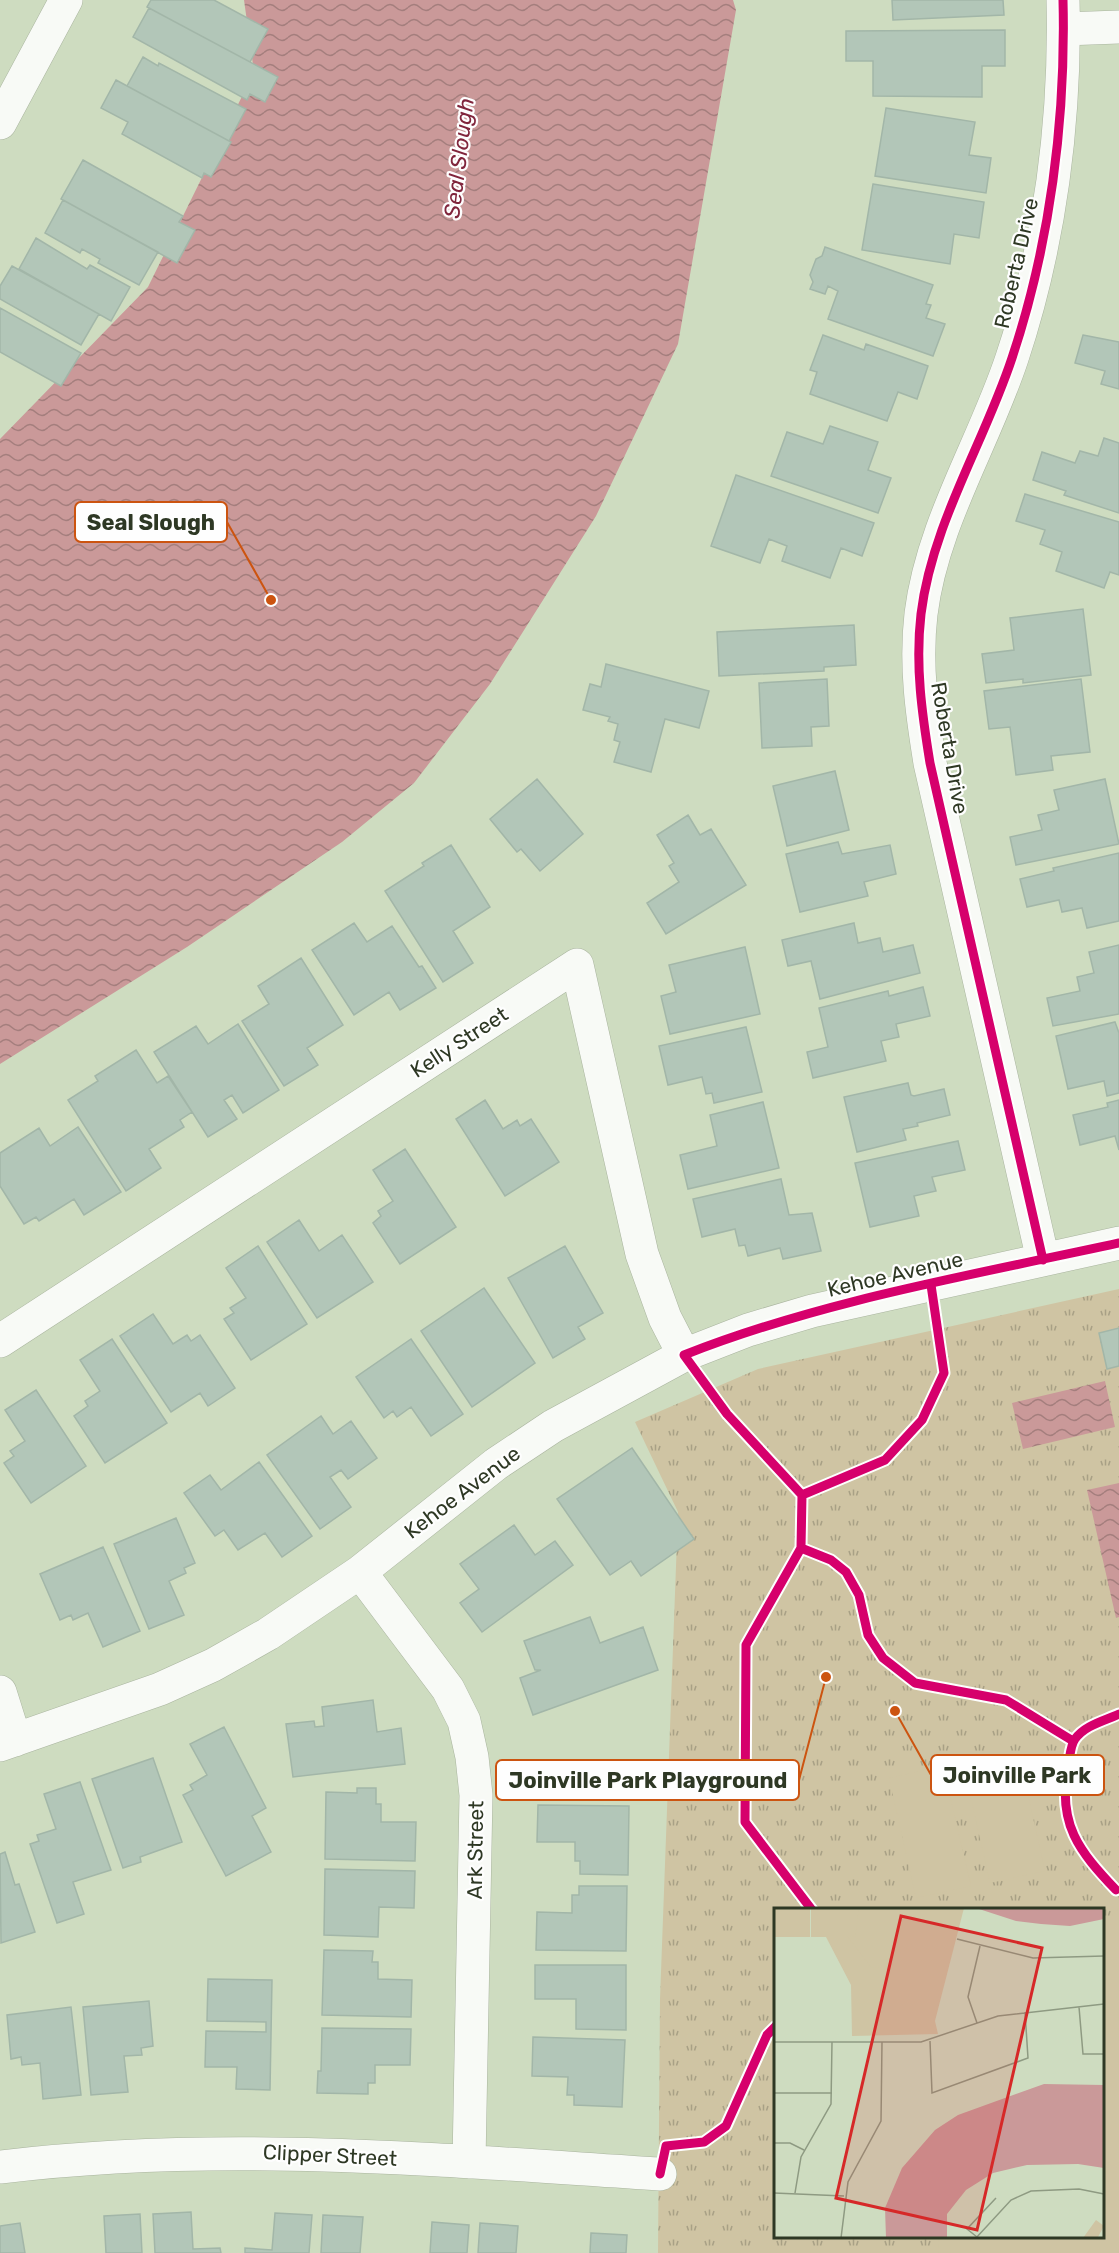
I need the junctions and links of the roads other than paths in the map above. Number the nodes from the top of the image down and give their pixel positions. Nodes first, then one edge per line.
1 (66, 0) edge
2 (1063, 15) edge
3 (1119, 27) edge
4 (0, 123) edge
5 (1119, 1243) edge
6 (1043, 1260) junction
7 (0, 1341) edge
8 (684, 1355) junction
9 (360, 1572) junction
10 (0, 1692) edge
11 (7, 1742) edge
12 (469, 2162) junction
13 (0, 2167) edge
14 (660, 2174) dead end

1 - 4 street
2 - 3 street
2 - 6 street, Roberta Drive
5 - 6 street, Kehoe Avenue
6 - 8 street, Kehoe Avenue
7 - 8 street, Kelly Street
8 - 9 street, Kehoe Avenue
9 - 11 street, Kehoe Avenue
9 - 12 street, Ark Street
10 - 11 street
12 - 13 street, Clipper Street
12 - 14 street, Clipper Street

